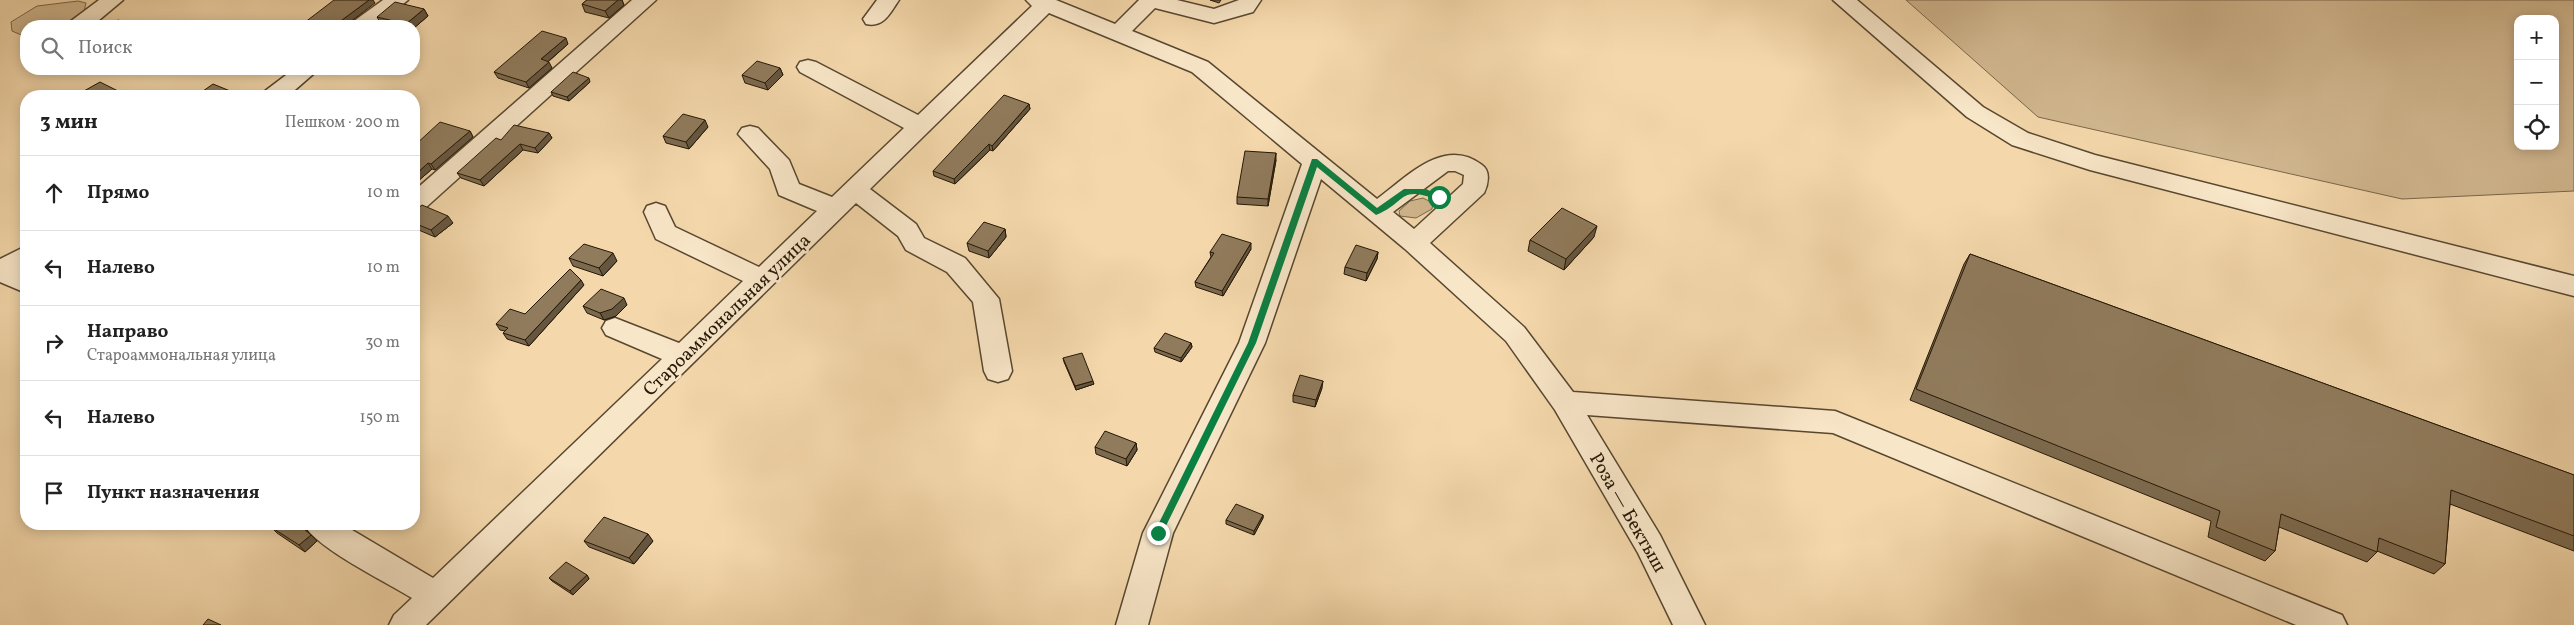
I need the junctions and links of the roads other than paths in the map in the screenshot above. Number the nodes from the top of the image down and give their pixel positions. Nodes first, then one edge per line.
1 (112, 0) edge
2 (397, 0) edge
3 (645, 0) edge
4 (888, 0) edge
5 (1151, 0) edge
6 (1250, 0) edge
7 (1844, 0) edge
8 (1042, 2) edge
9 (874, 19) dead end
10 (87, 20) edge
11 (370, 20) edge
12 (1118, 33) junction
13 (808, 67) dead end
14 (300, 75) edge
15 (281, 90) edge
16 (920, 126) junction
17 (750, 134) dead end
18 (1315, 161) junction
19 (854, 190) junction
20 (1404, 192) junction
21 (420, 199) edge
22 (835, 208) junction
23 (656, 212) dead end
24 (1376, 212) junction
25 (1445, 214) junction
26 (1414, 243) junction
27 (20, 259) edge
28 (0, 271) edge
29 (762, 279) junction
30 (20, 280) edge
31 (2574, 286) edge
32 (615, 328) dead end
33 (682, 356) junction
34 (998, 371) dead end
35 (1565, 402) junction
36 (327, 530) edge
37 (435, 595) junction
38 (405, 625) edge
39 (1132, 625) edge
40 (1689, 625) edge
41 (2331, 625) edge

1 - 10 street
2 - 11 street
3 - 21 street
4 - 9 street
5 - 6 street
5 - 12 street
7 - 31 street
8 - 12 street, Староаммональная улица
8 - 16 street, Староаммональная улица
12 - 18 street, Староаммональная улица
13 - 16 street
14 - 15 street
16 - 19 street, Староаммональная улица
17 - 22 street
18 - 24 street, Староаммональная улица
18 - 39 street
19 - 22 street, Староаммональная улица
19 - 34 street
20 - 24 street
20 - 25 street
20 - 25 street
22 - 29 street, Староаммональная улица
23 - 29 street
24 - 26 street, Староаммональная улица
25 - 26 street
26 - 35 street, Староаммональная улица
27 - 28 street
28 - 30 street
29 - 33 street, Староаммональная улица
32 - 33 street
33 - 37 street, Староаммональная улица
35 - 40 street, Роза — Бектыш
35 - 41 street
36 - 37 street
37 - 38 street, Староаммональная улица

